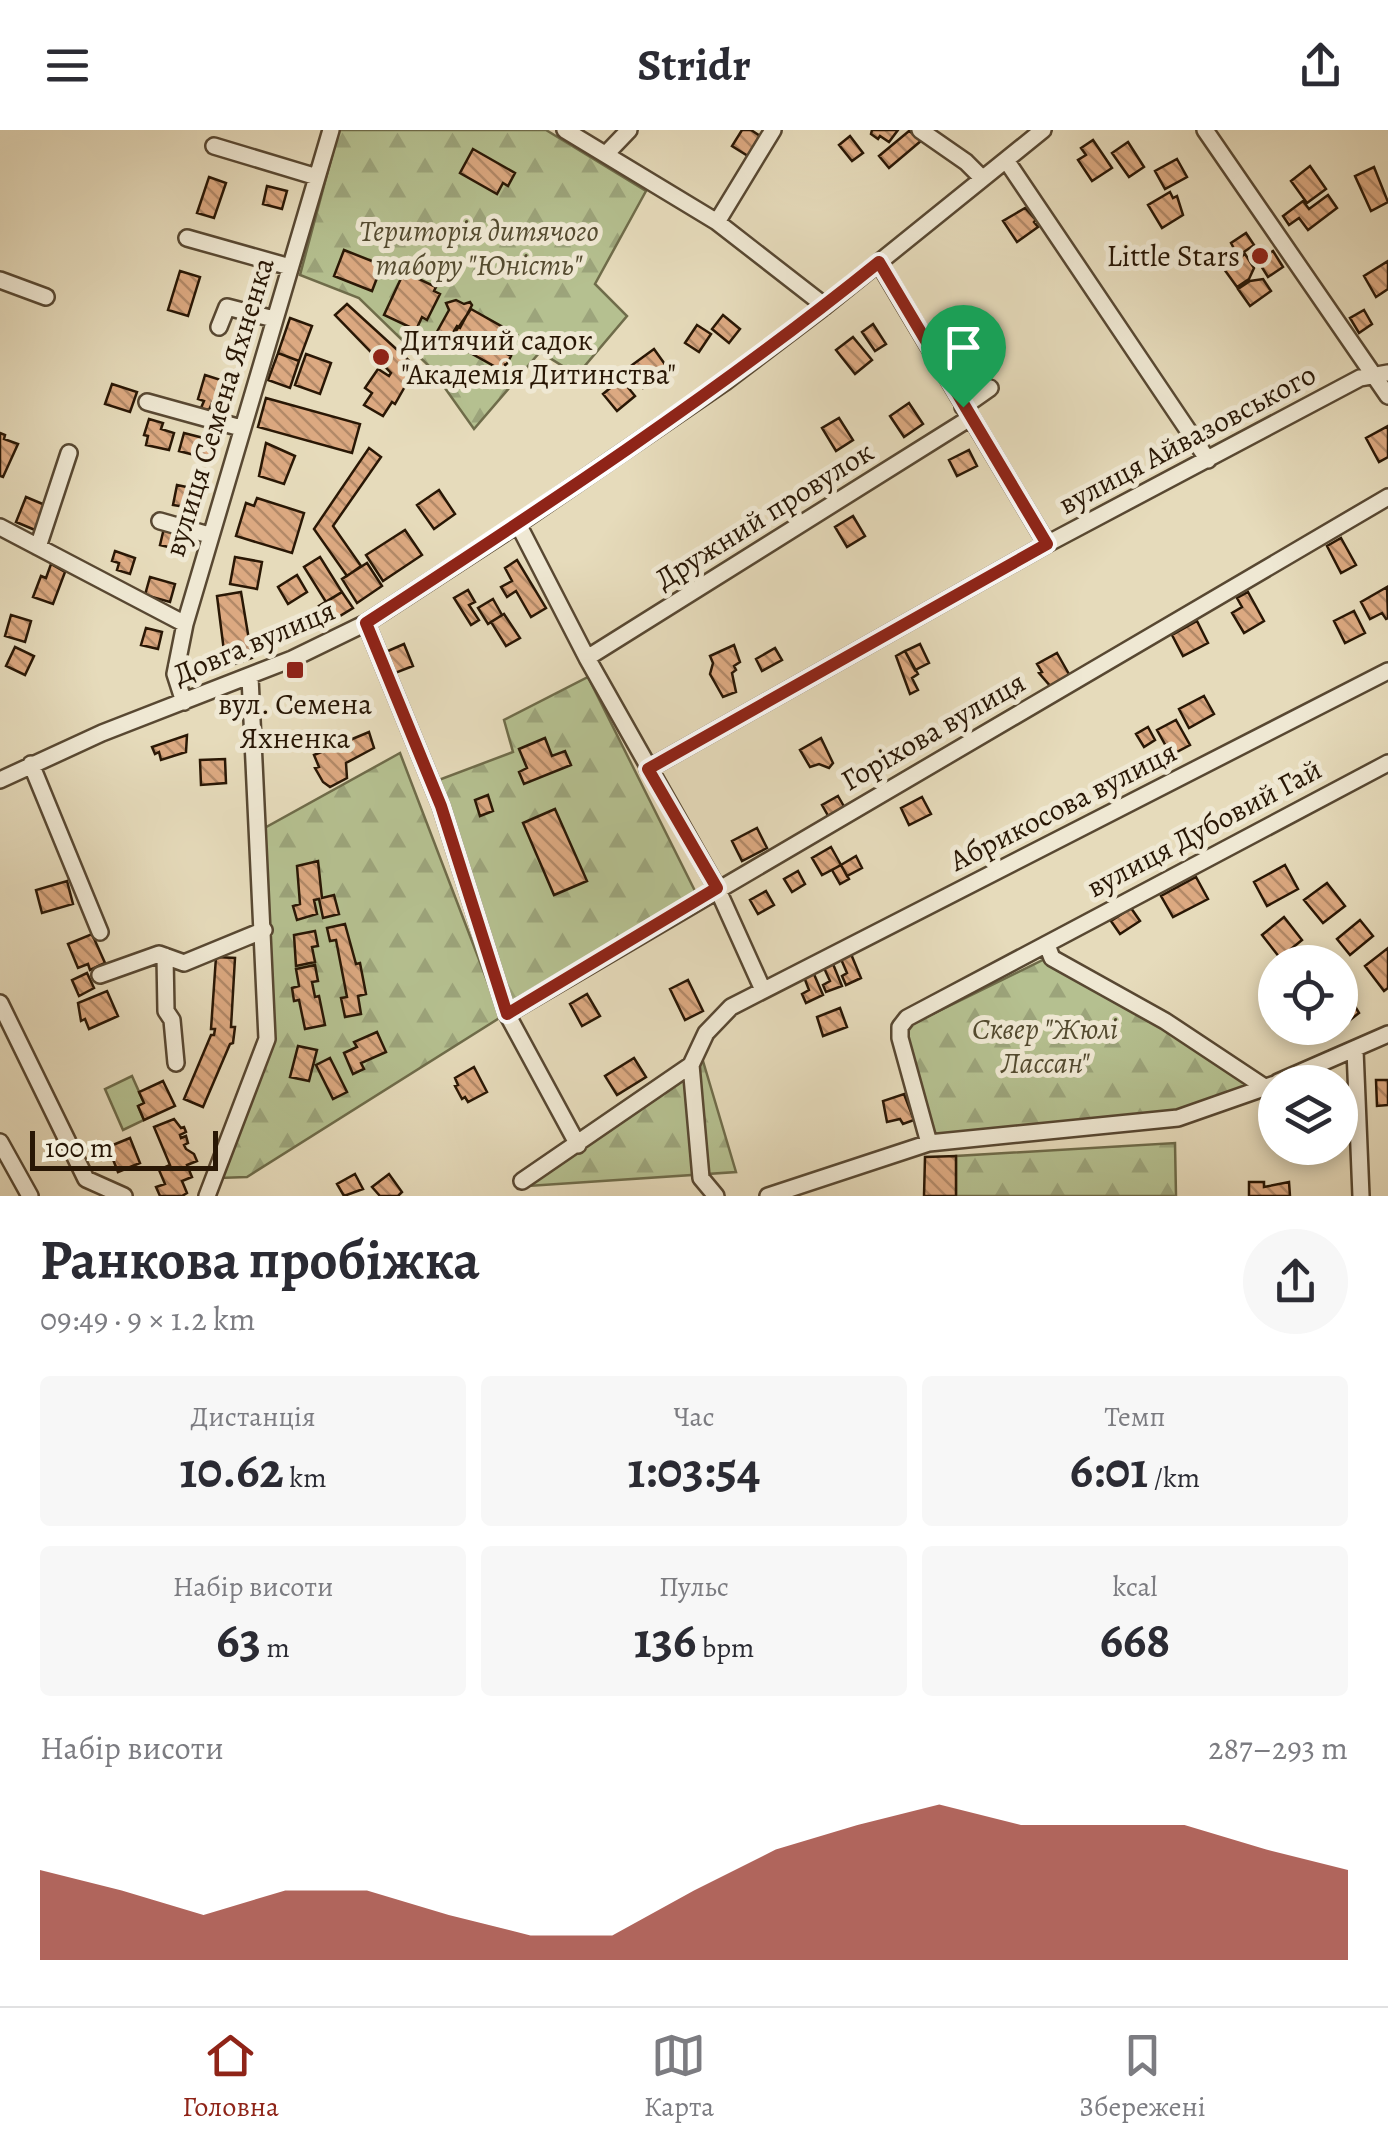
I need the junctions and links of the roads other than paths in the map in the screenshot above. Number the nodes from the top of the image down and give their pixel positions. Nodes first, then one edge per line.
1 (331, 130) edge
2 (566, 130) edge
3 (630, 130) edge
4 (773, 130) edge
5 (920, 130) edge
6 (1043, 130) edge
7 (1205, 130) edge
8 (214, 146) dead end
9 (606, 154) junction
10 (1006, 160) junction
11 (317, 176) junction
12 (982, 178) junction
13 (718, 222) junction
14 (186, 238) dead end
15 (879, 262) junction
16 (290, 267) junction
17 (0, 280) edge
18 (46, 297) dead end
19 (825, 306) junction
20 (274, 320) junction
21 (219, 327) dead end
22 (1381, 374) edge
23 (990, 388) dead end
24 (1388, 396) edge
25 (147, 402) dead end
26 (966, 412) junction
27 (241, 428) junction
28 (69, 454) dead end
29 (1208, 460) junction
30 (1388, 498) edge
31 (160, 521) dead end
32 (518, 524) junction
33 (0, 527) edge
34 (209, 535) junction
35 (1047, 544) junction
36 (38, 547) junction
37 (366, 623) junction
38 (185, 624) junction
39 (587, 658) junction
40 (1388, 671) edge
41 (250, 677) junction
42 (184, 702) junction
43 (1388, 763) edge
44 (31, 764) junction
45 (648, 769) junction
46 (0, 780) edge
47 (717, 888) junction
48 (264, 930) junction
49 (100, 932) dead end
50 (1047, 945) junction
51 (165, 956) junction
52 (100, 975) dead end
53 (763, 990) junction
54 (0, 1002) edge
55 (507, 1014) junction
56 (1388, 1034) edge
57 (1355, 1050) junction
58 (176, 1063) dead end
59 (691, 1065) junction
60 (1320, 1065) edge
61 (1258, 1076) edge
62 (1258, 1090) edge
63 (0, 1142) edge
64 (929, 1142) junction
65 (578, 1145) junction
66 (522, 1181) dead end
67 (30, 1196) edge
68 (124, 1196) edge
69 (207, 1196) edge
70 (716, 1196) edge
71 (768, 1196) edge
72 (1360, 1196) edge

1 - 11 street, вулиця Семена Яхненка
2 - 9 street
3 - 9 street
4 - 13 street
5 - 12 street
6 - 10 street, Довга вулиця
7 - 22 street
8 - 11 street
9 - 13 street
10 - 12 street, Довга вулиця
10 - 29 street
11 - 16 street, вулиця Семена Яхненка
12 - 15 street, Довга вулиця
13 - 19 street
14 - 16 street
15 - 19 street, Довга вулиця
15 - 26 street
16 - 20 street, вулиця Семена Яхненка
17 - 18 street
19 - 32 street, Довга вулиця
20 - 21 street
20 - 27 street, вулиця Семена Яхненка
22 - 24 street
22 - 29 street, вулиця Айвазовського
23 - 26 street, Дружний провулок
25 - 27 street
26 - 35 street
26 - 39 street, Дружний провулок
27 - 34 street, вулиця Семена Яхненка
28 - 36 street
29 - 35 street, вулиця Айвазовського
30 - 47 street, Горіхова вулиця
31 - 34 street
32 - 37 street, Довга вулиця
32 - 39 street
33 - 36 street
34 - 38 street, вулиця Семена Яхненка
35 - 45 street, вулиця Айвазовського
36 - 38 street
37 - 41 street, Довга вулиця
37 - 55 street
38 - 42 street, вулиця Семена Яхненка
39 - 45 street
40 - 53 street, Абрикосова вулиця
41 - 42 street, Довга вулиця
41 - 48 street
42 - 44 street, Довга вулиця
43 - 50 street, вулиця Дубовий Гай
44 - 46 street, Довга вулиця
44 - 49 street
45 - 47 street
47 - 53 street
47 - 55 street, Горіхова вулиця
48 - 51 street
48 - 69 street
50 - 61 street
50 - 64 street, вулиця Дубовий Гай
51 - 52 street
51 - 58 street
53 - 59 street, Абрикосова вулиця
54 - 68 street
55 - 65 street
56 - 57 street
57 - 60 street
57 - 72 street
59 - 65 street
59 - 70 street
62 - 64 street
63 - 67 street
64 - 71 street
65 - 66 street

